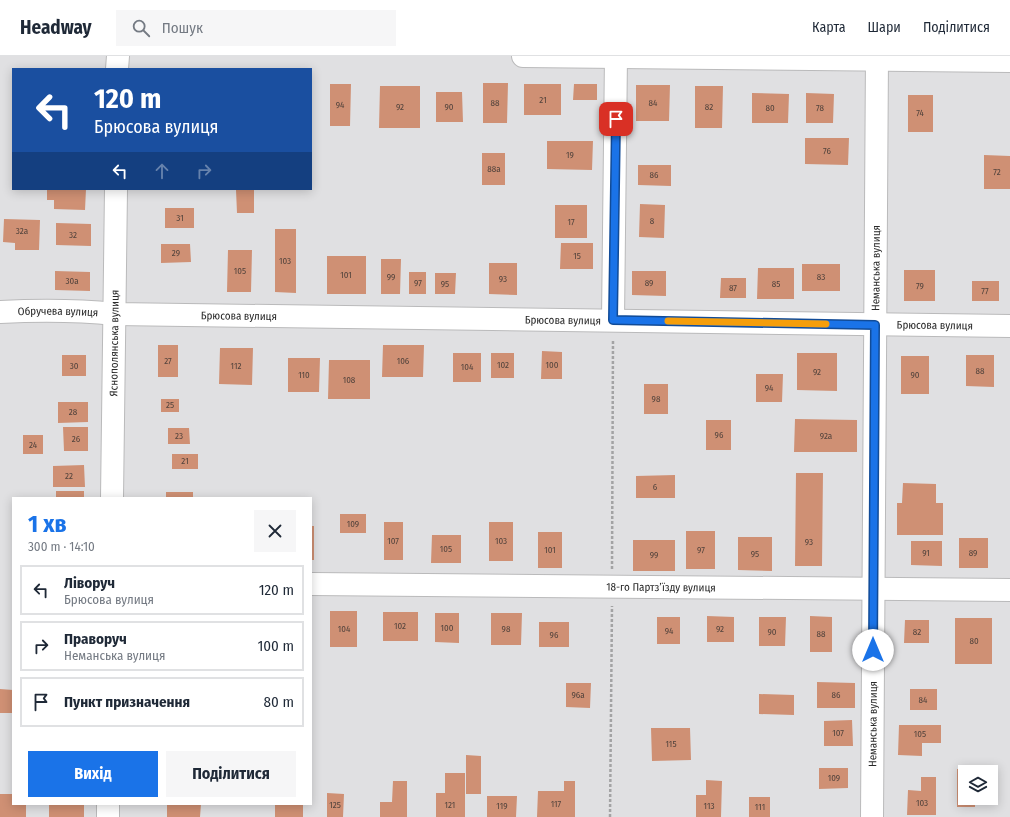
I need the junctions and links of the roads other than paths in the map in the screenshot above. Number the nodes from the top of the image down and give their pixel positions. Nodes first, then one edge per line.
1 (118, 56) edge
2 (523, 56) edge
3 (616, 57) edge
4 (876, 58) edge
5 (1010, 61) edge
6 (117, 68) edge
7 (116, 190) edge
8 (0, 312) edge
9 (115, 314) junction
10 (613, 320) junction
11 (875, 325) junction
12 (1010, 326) edge
13 (112, 497) edge
14 (312, 584) edge
15 (873, 590) junction
16 (1010, 590) edge
17 (108, 805) edge
18 (108, 817) edge
19 (872, 817) edge

1 - 6 street
2 - 3 street
3 - 4 street
3 - 10 street
4 - 5 street
4 - 11 street, Неманська вулиця
7 - 9 street, Яснополянська вулиця
8 - 9 street, Обручева вулиця
9 - 10 street, Брюсова вулиця
9 - 13 street, Яснополянська вулиця
10 - 11 street, Брюсова вулиця
11 - 12 street, Брюсова вулиця
11 - 15 street, Неманська вулиця
14 - 15 street, 18-го Партз’їзду вулиця
15 - 16 street, 18-го Партз’їзду вулиця
15 - 19 street, Неманська вулиця
17 - 18 street

